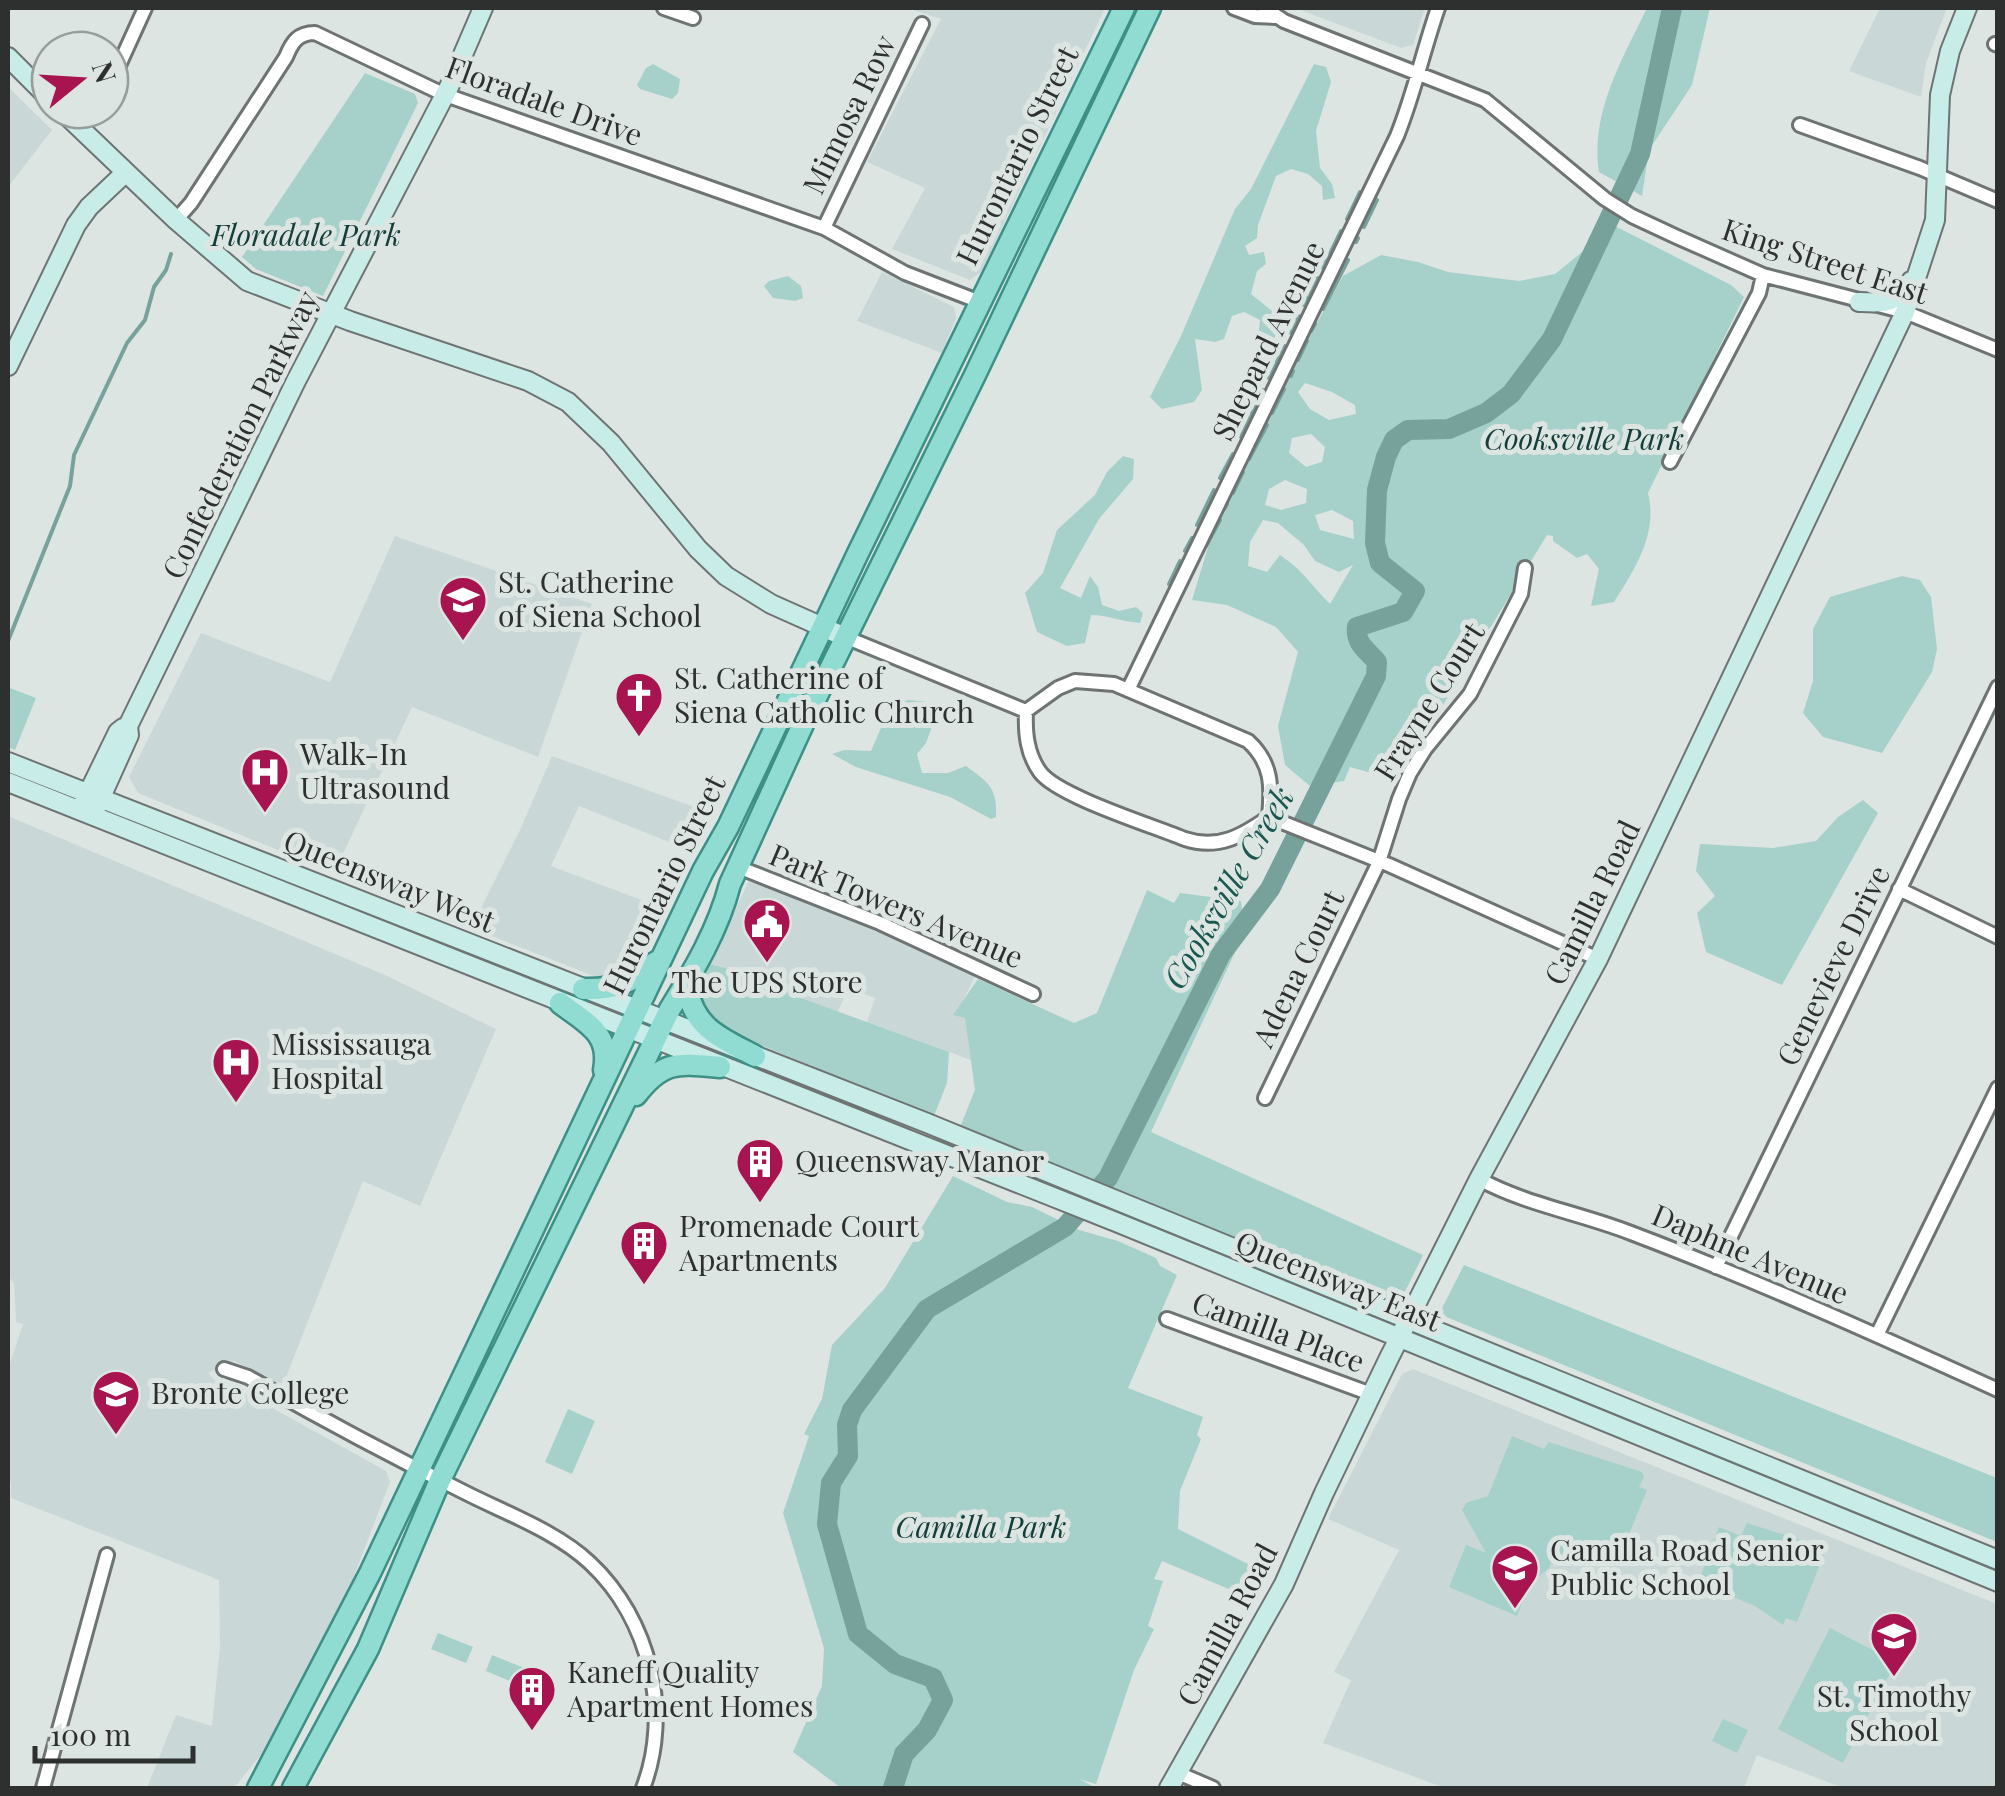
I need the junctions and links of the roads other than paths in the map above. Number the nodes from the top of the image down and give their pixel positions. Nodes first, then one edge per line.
1 (145, 8) edge
2 (483, 8) edge
3 (664, 8) edge
4 (1124, 8) edge
5 (1150, 8) edge
6 (1234, 8) edge
7 (1438, 8) edge
8 (1967, 8) edge
9 (1270, 12) edge
10 (693, 18) dead end
11 (922, 24) dead end
12 (130, 41) edge
13 (8, 56) edge
14 (1418, 72) junction
15 (30, 79) edge
16 (443, 94) junction
17 (1800, 125) dead end
18 (82, 130) edge
19 (126, 172) junction
20 (1939, 177) junction
21 (1998, 201) edge
22 (176, 220) junction
23 (824, 228) junction
24 (1927, 250) junction
25 (1763, 275) junction
26 (980, 302) junction
27 (1859, 302) junction
28 (1905, 312) junction
29 (331, 313) junction
30 (1998, 350) edge
31 (8, 366) edge
32 (1670, 462) dead end
33 (1524, 568) dead end
34 (823, 626) junction
35 (845, 637) junction
36 (1998, 687) edge
37 (1128, 690) junction
38 (1026, 711) junction
39 (8, 762) edge
40 (8, 782) edge
41 (90, 804) junction
42 (1274, 819) junction
43 (1379, 862) junction
44 (738, 867) junction
45 (1899, 889) junction
46 (1998, 937) edge
47 (665, 954) junction
48 (1598, 959) junction
49 (699, 962) junction
50 (583, 989) junction
51 (1034, 994) dead end
52 (560, 1002) junction
53 (633, 1019) junction
54 (660, 1030) junction
55 (755, 1056) junction
56 (720, 1067) junction
57 (601, 1085) junction
58 (1998, 1088) edge
59 (1265, 1098) dead end
60 (619, 1116) junction
61 (1479, 1179) junction
62 (1116, 1212) junction
63 (1716, 1267) junction
64 (1167, 1319) dead end
65 (1408, 1320) junction
66 (1877, 1335) junction
67 (1399, 1337) junction
68 (224, 1369) dead end
69 (1998, 1390) edge
70 (1371, 1394) junction
71 (418, 1468) junction
72 (440, 1480) junction
73 (107, 1556) dead end
74 (1998, 1560) edge
75 (1998, 1582) edge
76 (1173, 1781) edge
77 (43, 1788) edge
78 (258, 1788) edge
79 (293, 1788) edge
80 (643, 1788) edge
81 (1213, 1788) edge

1 - 12 street
2 - 16 main road, Confederation Parkway
3 - 10 street
4 - 26 main road, Hurontario Street
5 - 35 main road, Hurontario Street
6 - 9 street, King Street East
7 - 14 street, Shepard Avenue
8 - 20 main road, Camilla Road
9 - 14 street, King Street East
11 - 23 street, Mimosa Row
13 - 15 main road
14 - 25 street, King Street East
14 - 37 street, Shepard Avenue
16 - 22 street, Floradale Drive
16 - 23 street, Floradale Drive
16 - 29 main road, Confederation Parkway
17 - 20 street
18 - 19 main road
19 - 22 main road
19 - 31 main road
20 - 21 street
20 - 24 main road, Camilla Road
22 - 29 main road
23 - 26 street, Floradale Drive
24 - 27 main road
24 - 28 main road, Camilla Road
25 - 27 street, King Street East
25 - 32 street
26 - 34 main road, Hurontario Street
27 - 28 street, King Street East
28 - 30 street, King Street East
28 - 48 main road, Camilla Road
29 - 34 main road
29 - 41 main road, Confederation Parkway
33 - 43 street, Frayne Court
34 - 35 main road
34 - 47 main road, Hurontario Street
35 - 38 street
35 - 44 main road, Hurontario Street
36 - 45 street, Genevieve Drive
37 - 38 street
37 - 42 street
38 - 42 street
39 - 41 main road, Queensway West
40 - 41 main road, Queensway West
41 - 50 main road, Queensway West
41 - 52 main road, Queensway West
42 - 43 street
43 - 48 street
43 - 59 street, Adena Court
44 - 49 main road, Hurontario Street
44 - 51 street, Park Towers Avenue
45 - 46 street
45 - 63 street, Genevieve Drive
47 - 50 main road
47 - 53 main road, Hurontario Street
48 - 61 main road, Camilla Road
49 - 54 main road, Hurontario Street
49 - 55 main road
50 - 53 main road, Queensway West
52 - 53 main road, Queensway West
52 - 57 main road
53 - 54 main road
53 - 57 main road, Hurontario Street
54 - 55 main road, Queensway East
54 - 56 main road, Queensway East
54 - 60 main road, Hurontario Street
55 - 62 main road, Queensway East
56 - 60 main road
56 - 62 main road, Queensway East
57 - 71 main road, Hurontario Street
58 - 66 street
60 - 72 main road, Hurontario Street
61 - 63 street, Daphne Avenue
61 - 65 main road, Camilla Road
62 - 65 main road, Queensway East
62 - 67 main road, Queensway East
63 - 66 street, Daphne Avenue
64 - 70 street, Camilla Place
65 - 67 main road, Camilla Road
65 - 74 main road, Queensway East
66 - 69 street, Daphne Avenue
67 - 70 main road, Camilla Road
67 - 75 main road, Queensway East
68 - 71 street
70 - 76 main road, Camilla Road
71 - 72 street
71 - 78 main road, Hurontario Street
72 - 79 main road, Hurontario Street
72 - 80 street
73 - 77 street
76 - 81 street

